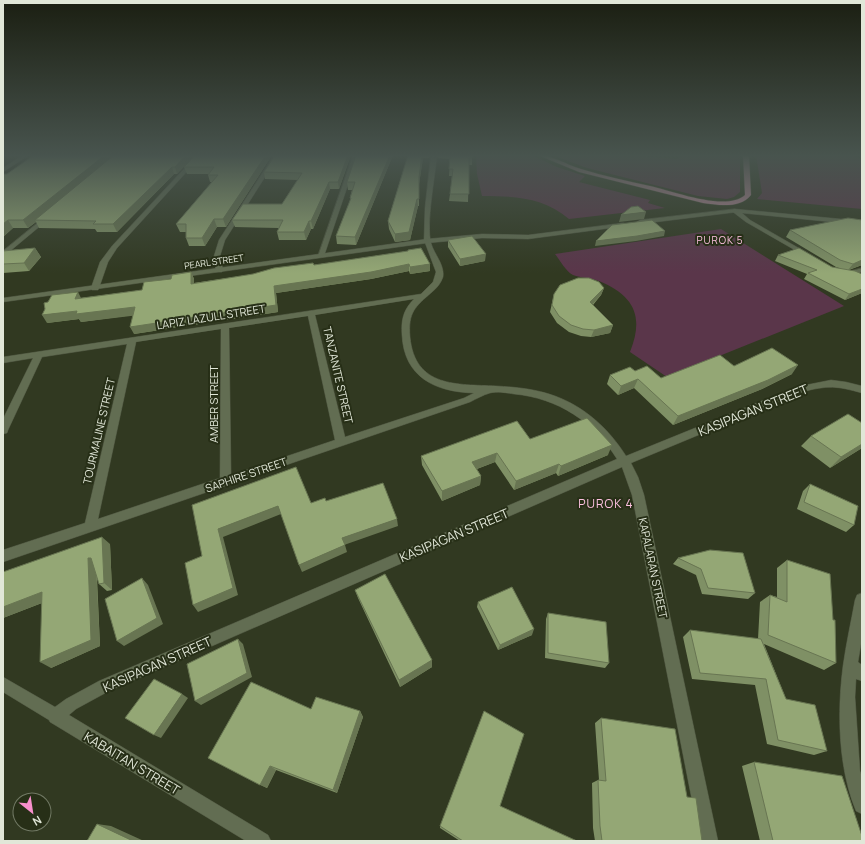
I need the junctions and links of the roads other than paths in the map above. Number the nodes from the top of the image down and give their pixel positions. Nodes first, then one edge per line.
1 (163, 194) edge
2 (252, 194) edge
3 (342, 194) edge
4 (430, 194) edge
5 (678, 194) edge
6 (748, 194) edge
7 (726, 203) junction
8 (735, 212) junction
9 (52, 214) edge
10 (862, 223) edge
11 (427, 241) junction
12 (3, 255) edge
13 (321, 256) junction
14 (812, 258) edge
15 (219, 270) junction
16 (862, 270) edge
17 (840, 273) edge
18 (95, 288) junction
19 (423, 296) junction
20 (3, 300) edge
21 (311, 313) junction
22 (225, 326) junction
23 (132, 340) junction
24 (39, 354) junction
25 (3, 360) edge
26 (487, 389) junction
27 (862, 390) edge
28 (3, 430) edge
29 (341, 442) junction
30 (624, 461) junction
31 (226, 481) junction
32 (90, 527) junction
33 (3, 556) edge
34 (862, 600) edge
35 (856, 670) edge
36 (3, 684) edge
37 (55, 717) junction
38 (862, 805) edge
39 (262, 841) edge
40 (709, 841) edge

1 - 18 street
2 - 15 street
3 - 13 street
4 - 11 street
5 - 7 main road
6 - 7 main road
7 - 8 street
8 - 10 street, PEARL STREET
8 - 11 street, PEARL STREET
8 - 14 street
9 - 12 street
11 - 13 street, PEARL STREET
11 - 19 street, KAPALARAN STREET
13 - 15 street, PEARL STREET
15 - 18 street, PEARL STREET
16 - 17 street
18 - 20 street, PEARL STREET
19 - 21 street, LAPIZ LAZULL STREET
19 - 26 street, KAPALARAN STREET
21 - 22 street, LAPIZ LAZULL STREET
21 - 29 street, TANZANITE STREET
22 - 23 street, LAPIZ LAZULL STREET
22 - 31 street, AMBER STREET
23 - 24 street, LAPIZ LAZULL STREET
23 - 32 street, TOURMALINE STREET
24 - 25 street, LAPIZ LAZULL STREET
24 - 28 street
26 - 29 street, SAPHIRE STREET
26 - 30 street, KAPALARAN STREET
27 - 30 street, KASIPAGAN STREET
29 - 31 street, SAPHIRE STREET
30 - 37 street, KASIPAGAN STREET
30 - 40 street, KAPALARAN STREET
31 - 32 street, SAPHIRE STREET
32 - 33 street, SAPHIRE STREET
34 - 35 street
35 - 38 street
36 - 37 street, KABAITAN STREET
37 - 39 street, KABAITAN STREET

